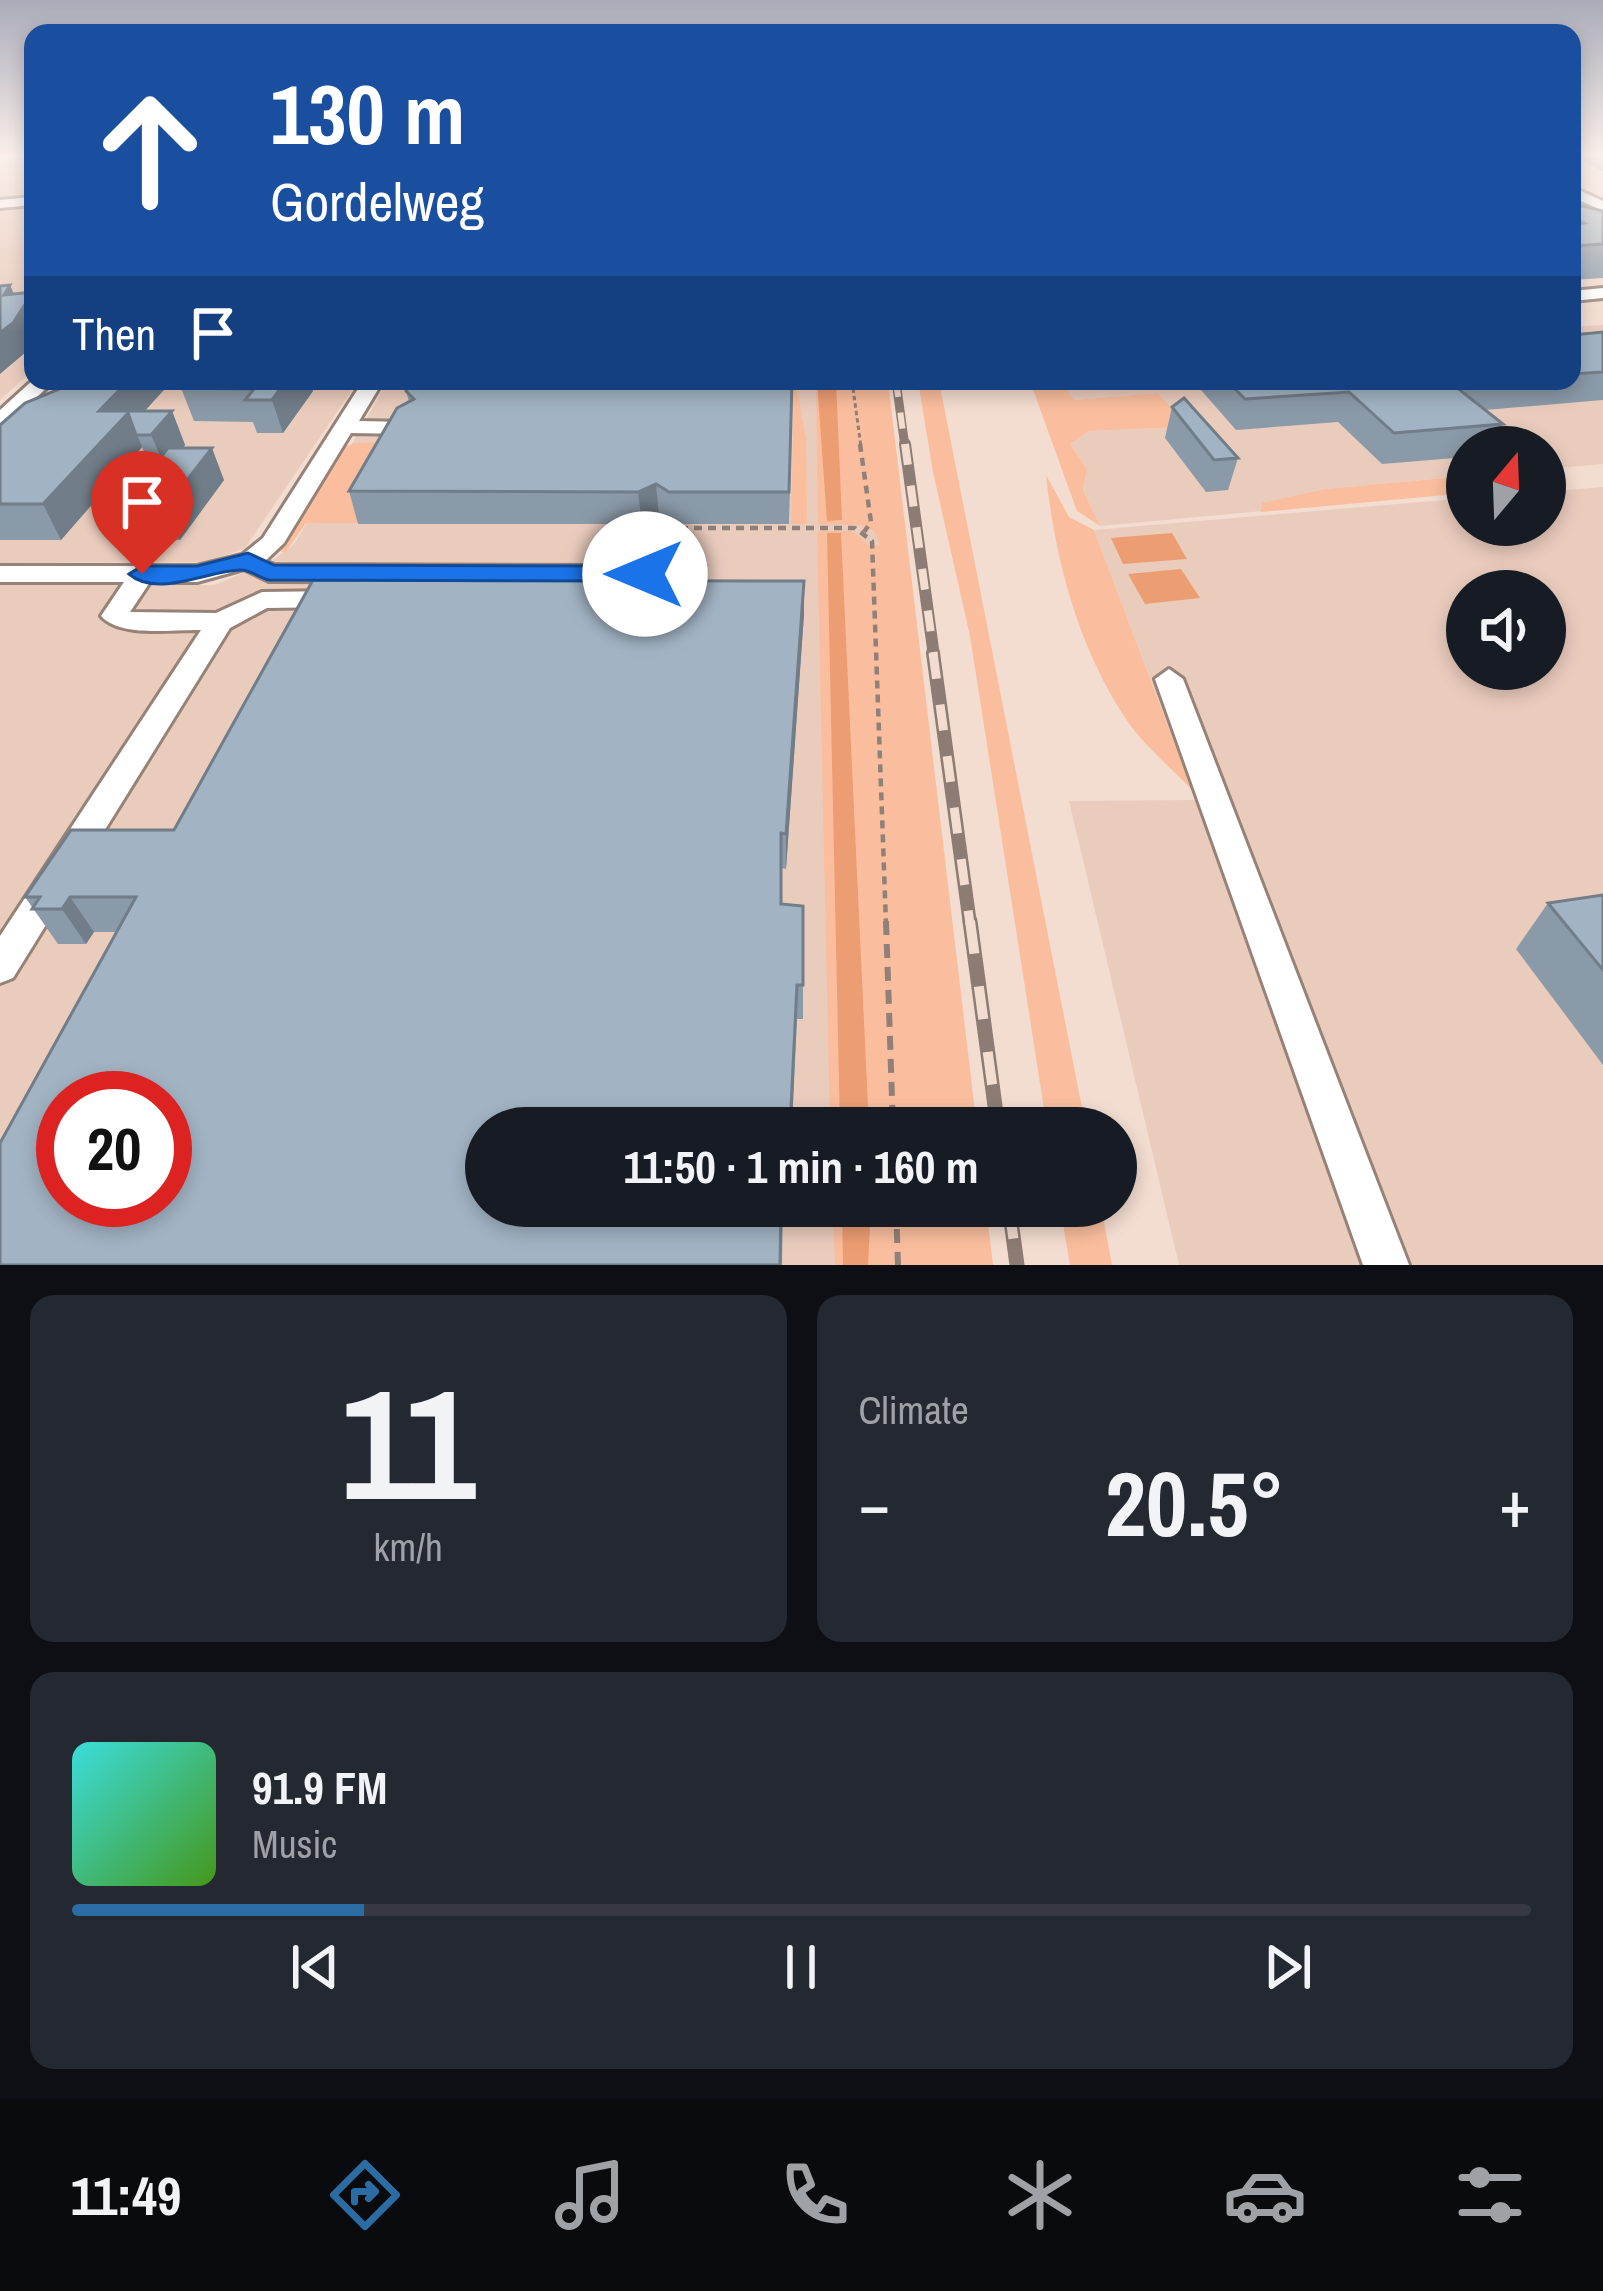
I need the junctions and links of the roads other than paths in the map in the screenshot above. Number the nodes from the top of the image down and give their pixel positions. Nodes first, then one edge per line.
1 (34, 390) edge
2 (368, 390) edge
3 (0, 421) edge
4 (344, 428) junction
5 (406, 428) edge
6 (657, 527) road end
7 (248, 561) junction
8 (0, 574) edge
9 (142, 574) junction
10 (652, 598) edge
11 (220, 622) junction
12 (1169, 679) dead end
13 (0, 967) edge
14 (1386, 1265) edge

1 - 3 street
2 - 4 street
4 - 5 street
4 - 7 street
6 - 7 street
7 - 9 street
8 - 9 street
9 - 11 street
10 - 11 street
11 - 13 street
12 - 14 street

